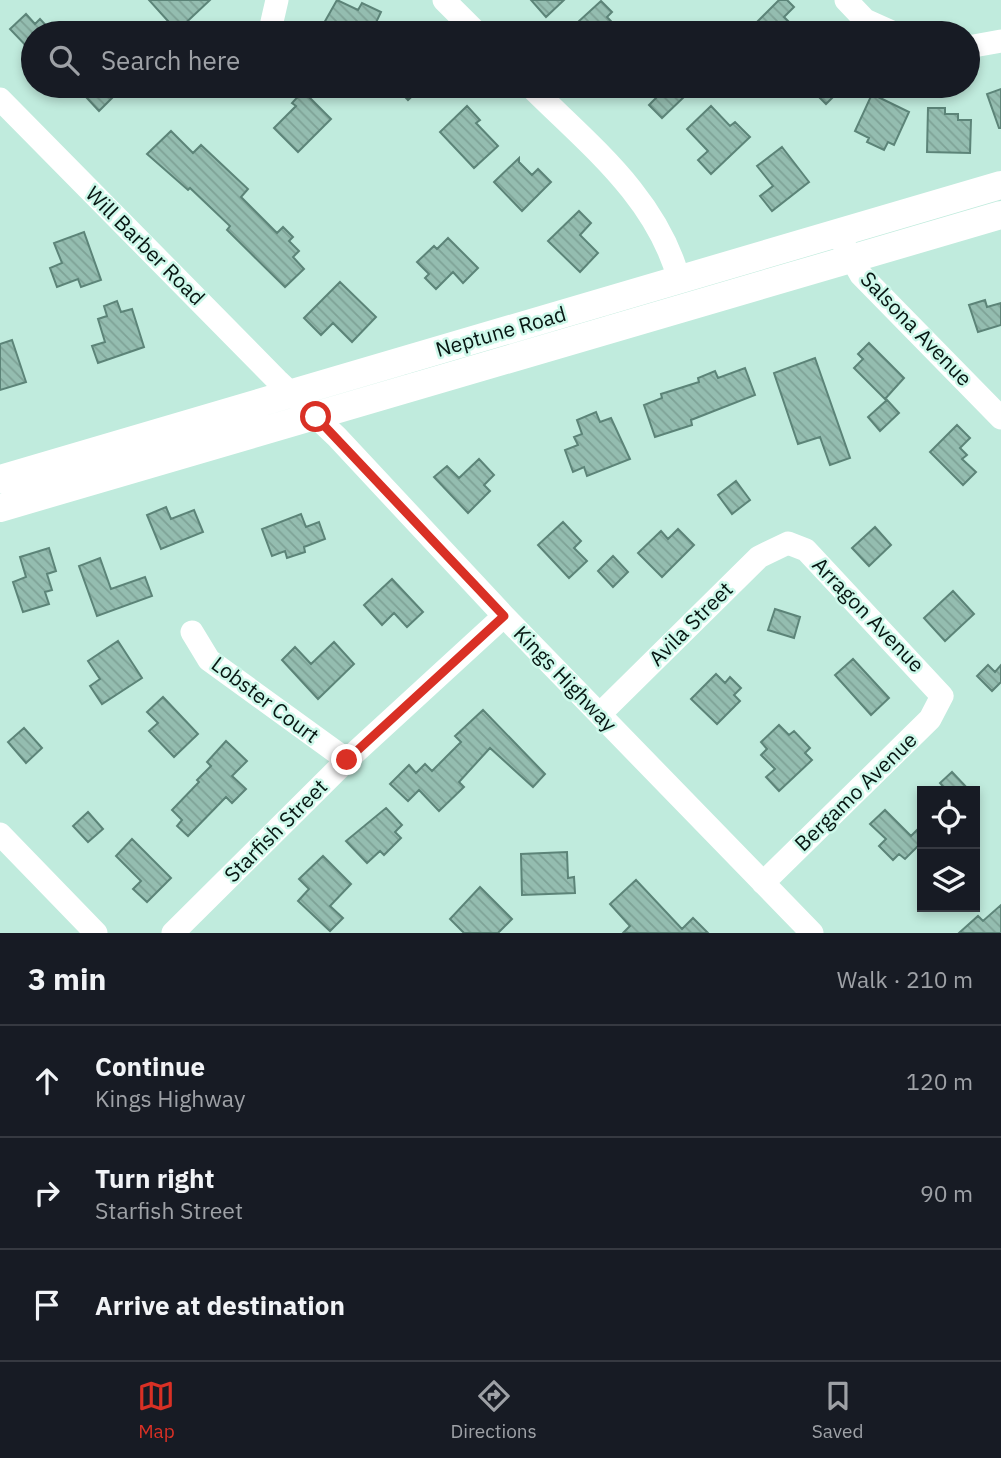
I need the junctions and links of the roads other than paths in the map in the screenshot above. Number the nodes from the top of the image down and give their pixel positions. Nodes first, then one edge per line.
1 (277, 0) edge
2 (444, 0) edge
3 (846, 0) edge
4 (272, 21) edge
5 (465, 21) edge
6 (867, 21) edge
7 (1001, 41) edge
8 (980, 45) edge
9 (542, 98) edge
10 (0, 99) edge
11 (1001, 185) edge
12 (1001, 215) edge
13 (838, 234) junction
14 (852, 258) junction
15 (679, 279) junction
16 (291, 393) junction
17 (316, 417) junction
18 (1001, 418) edge
19 (0, 479) edge
20 (0, 508) edge
21 (788, 543) joint
22 (504, 616) junction
23 (192, 632) dead end
24 (942, 696) joint
25 (600, 714) junction
26 (347, 760) junction
27 (0, 834) edge
28 (763, 883) junction
29 (96, 933) edge
30 (173, 933) edge
31 (812, 933) edge

1 - 4 street
2 - 5 street
3 - 6 street
7 - 8 street
9 - 15 street
10 - 16 street, Will Barber Road
11 - 13 main road, Neptune Road
12 - 14 main road, Neptune Road
13 - 14 street, Salsona Avenue
13 - 15 main road, Neptune Road
14 - 17 main road, Neptune Road
14 - 18 street, Salsona Avenue
15 - 16 main road, Neptune Road
16 - 17 street, Kings Highway
16 - 19 main road, Neptune Road
17 - 20 main road, Neptune Road
17 - 22 street, Kings Highway
21 - 24 street, Arragon Avenue
21 - 25 street, Avila Street
22 - 25 street, Kings Highway
22 - 26 street, Starfish Street
23 - 26 street, Lobster Court
24 - 28 street, Bergamo Avenue
25 - 28 street, Kings Highway
26 - 30 street, Starfish Street
27 - 29 street
28 - 31 street, Kings Highway

